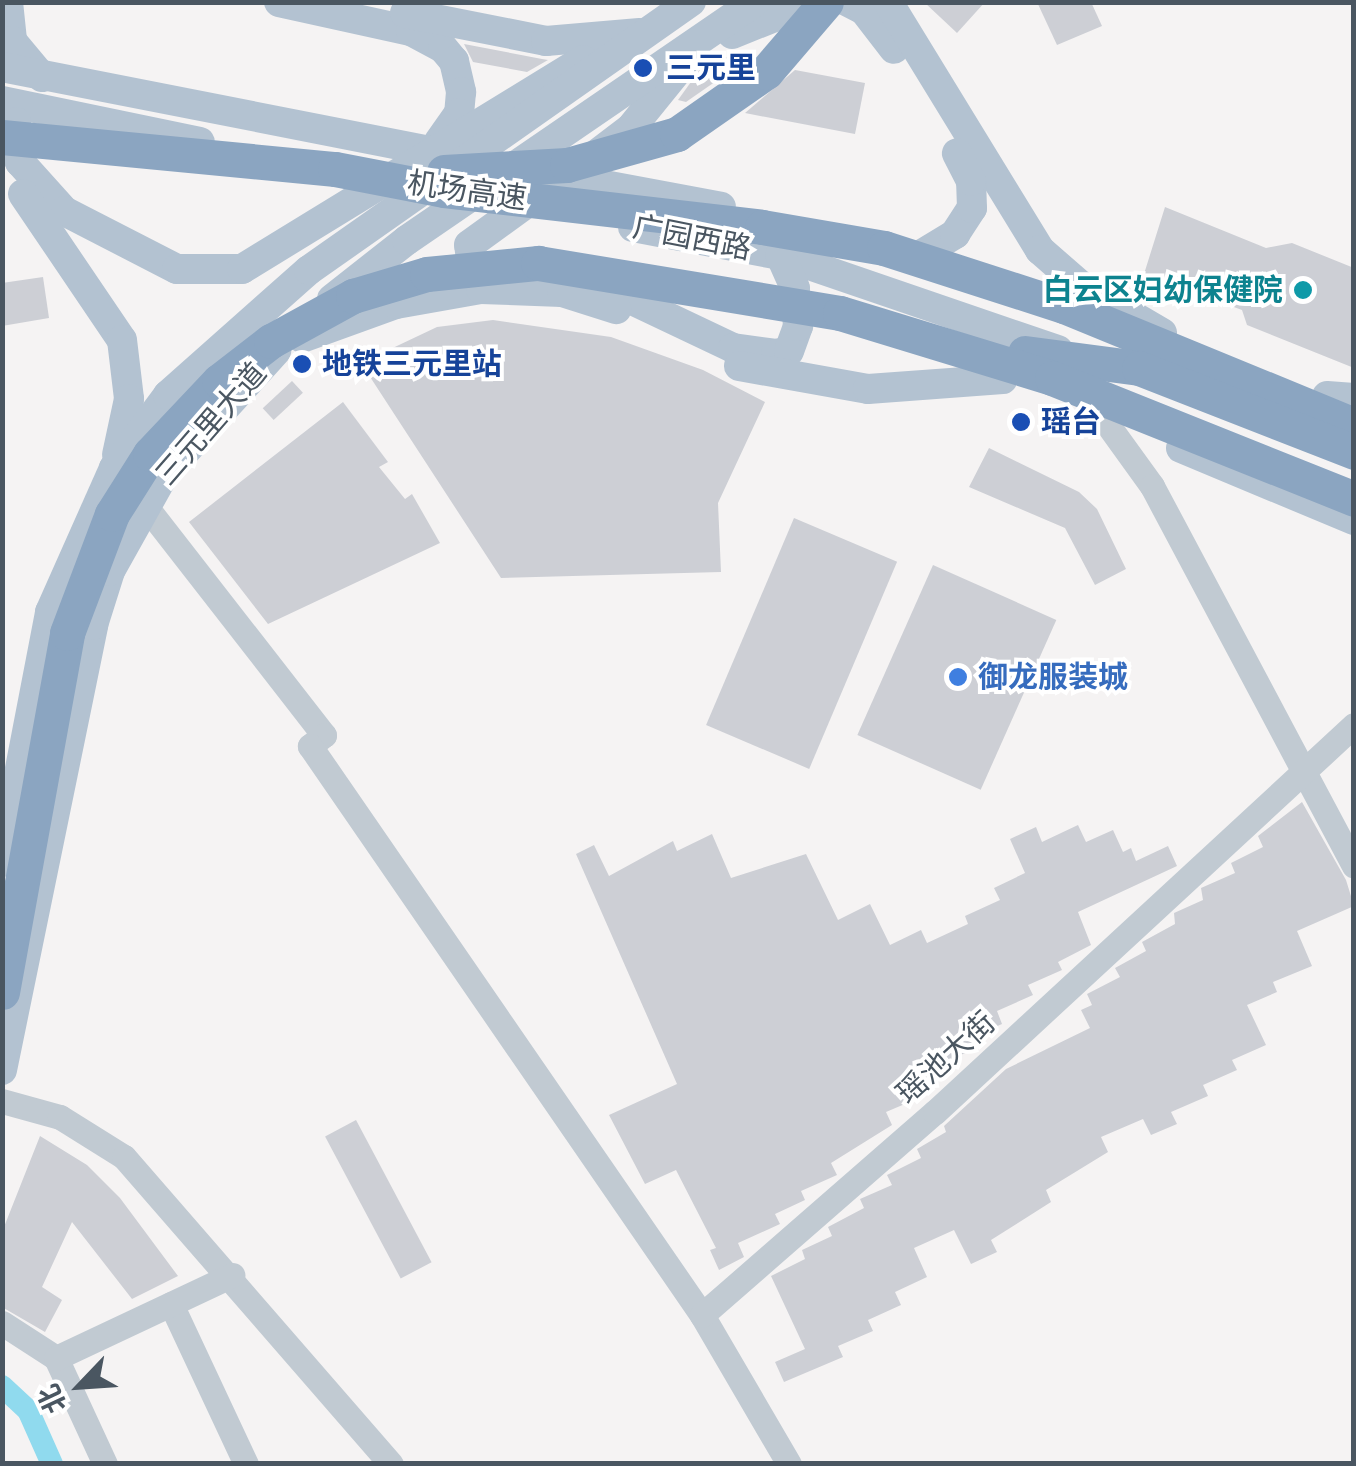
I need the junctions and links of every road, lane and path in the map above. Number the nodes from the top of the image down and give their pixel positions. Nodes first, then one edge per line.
1 (8, 2) edge
2 (279, 2) edge
3 (358, 2) edge
4 (691, 2) edge
5 (754, 2) edge
6 (812, 2) edge
7 (826, 2) edge
8 (848, 2) edge
9 (888, 2) edge
10 (645, 32) junction
11 (692, 51) junction
12 (2, 67) edge
13 (42, 78) junction
14 (2, 101) edge
15 (18, 113) edge
16 (2, 137) edge
17 (182, 154) junction
18 (426, 155) junction
19 (2, 168) edge
20 (335, 169) junction
21 (323, 223) junction
22 (474, 238) junction
23 (780, 255) junction
24 (926, 257) junction
25 (887, 324) junction
26 (1173, 344) junction
27 (280, 347) junction
28 (1261, 370) junction
29 (184, 377) junction
30 (1003, 379) junction
31 (1347, 401) edge
32 (1100, 414) junction
33 (1235, 420) junction
34 (1354, 425) edge
35 (1354, 452) edge
36 (114, 468) junction
37 (1354, 469) edge
38 (1298, 497) junction
39 (1354, 498) edge
40 (144, 504) junction
41 (1354, 520) edge
42 (1354, 725) edge
43 (1303, 770) junction
44 (32, 838) junction
45 (2, 862) edge
46 (1354, 866) edge
47 (2, 942) edge
48 (2, 992) edge
49 (2, 1070) edge
50 (2, 1100) edge
51 (232, 1275) junction
52 (171, 1304) junction
53 (702, 1315) junction
54 (2, 1324) edge
55 (56, 1358) junction
56 (379, 1460) edge
57 (106, 1464) edge
58 (246, 1464) edge
59 (789, 1464) edge

1 - 13 main road
2 - 18 main road
3 - 10 main road
4 - 10 main road, 三元里大道
5 - 11 main road, 三元里大道
6 - 11 main road
7 - 20 highway
8 - 24 main road
9 - 26 main road
10 - 18 main road
10 - 29 main road, 三元里大道
11 - 22 main road
11 - 27 main road, 三元里大道
12 - 13 main road, 广园西路
13 - 24 main road, 广园西路
14 - 15 main road, 广园西路
15 - 17 highway
15 - 21 main road
15 - 23 main road, 广园西路
16 - 17 highway, 机场高速
17 - 20 highway, 机场高速
18 - 21 main road
19 - 36 main road
20 - 24 highway, 机场高速
21 - 29 main road
22 - 23 main road
22 - 27 street
23 - 30 main road
23 - 33 main road, 广园西路
24 - 26 highway, 机场高速
25 - 35 highway
25 - 39 highway
25 - 44 highway
26 - 28 main road
26 - 31 highway
26 - 34 highway
27 - 30 main road
27 - 40 main road, 三元里大道
28 - 31 main road
28 - 33 street
29 - 36 main road, 三元里大道
30 - 32 main road
32 - 38 main road
32 - 43 street
33 - 37 main road, 广园西路
36 - 45 main road, 三元里大道
38 - 39 main road
38 - 41 main road
40 - 49 main road, 三元里大道
40 - 53 street
42 - 43 street, 瑶池大街
43 - 46 street
43 - 53 street, 瑶池大街
44 - 47 highway
44 - 48 highway
50 - 51 street
51 - 52 street
51 - 56 street
52 - 55 street
52 - 58 street
53 - 59 street
54 - 55 street
55 - 57 street

